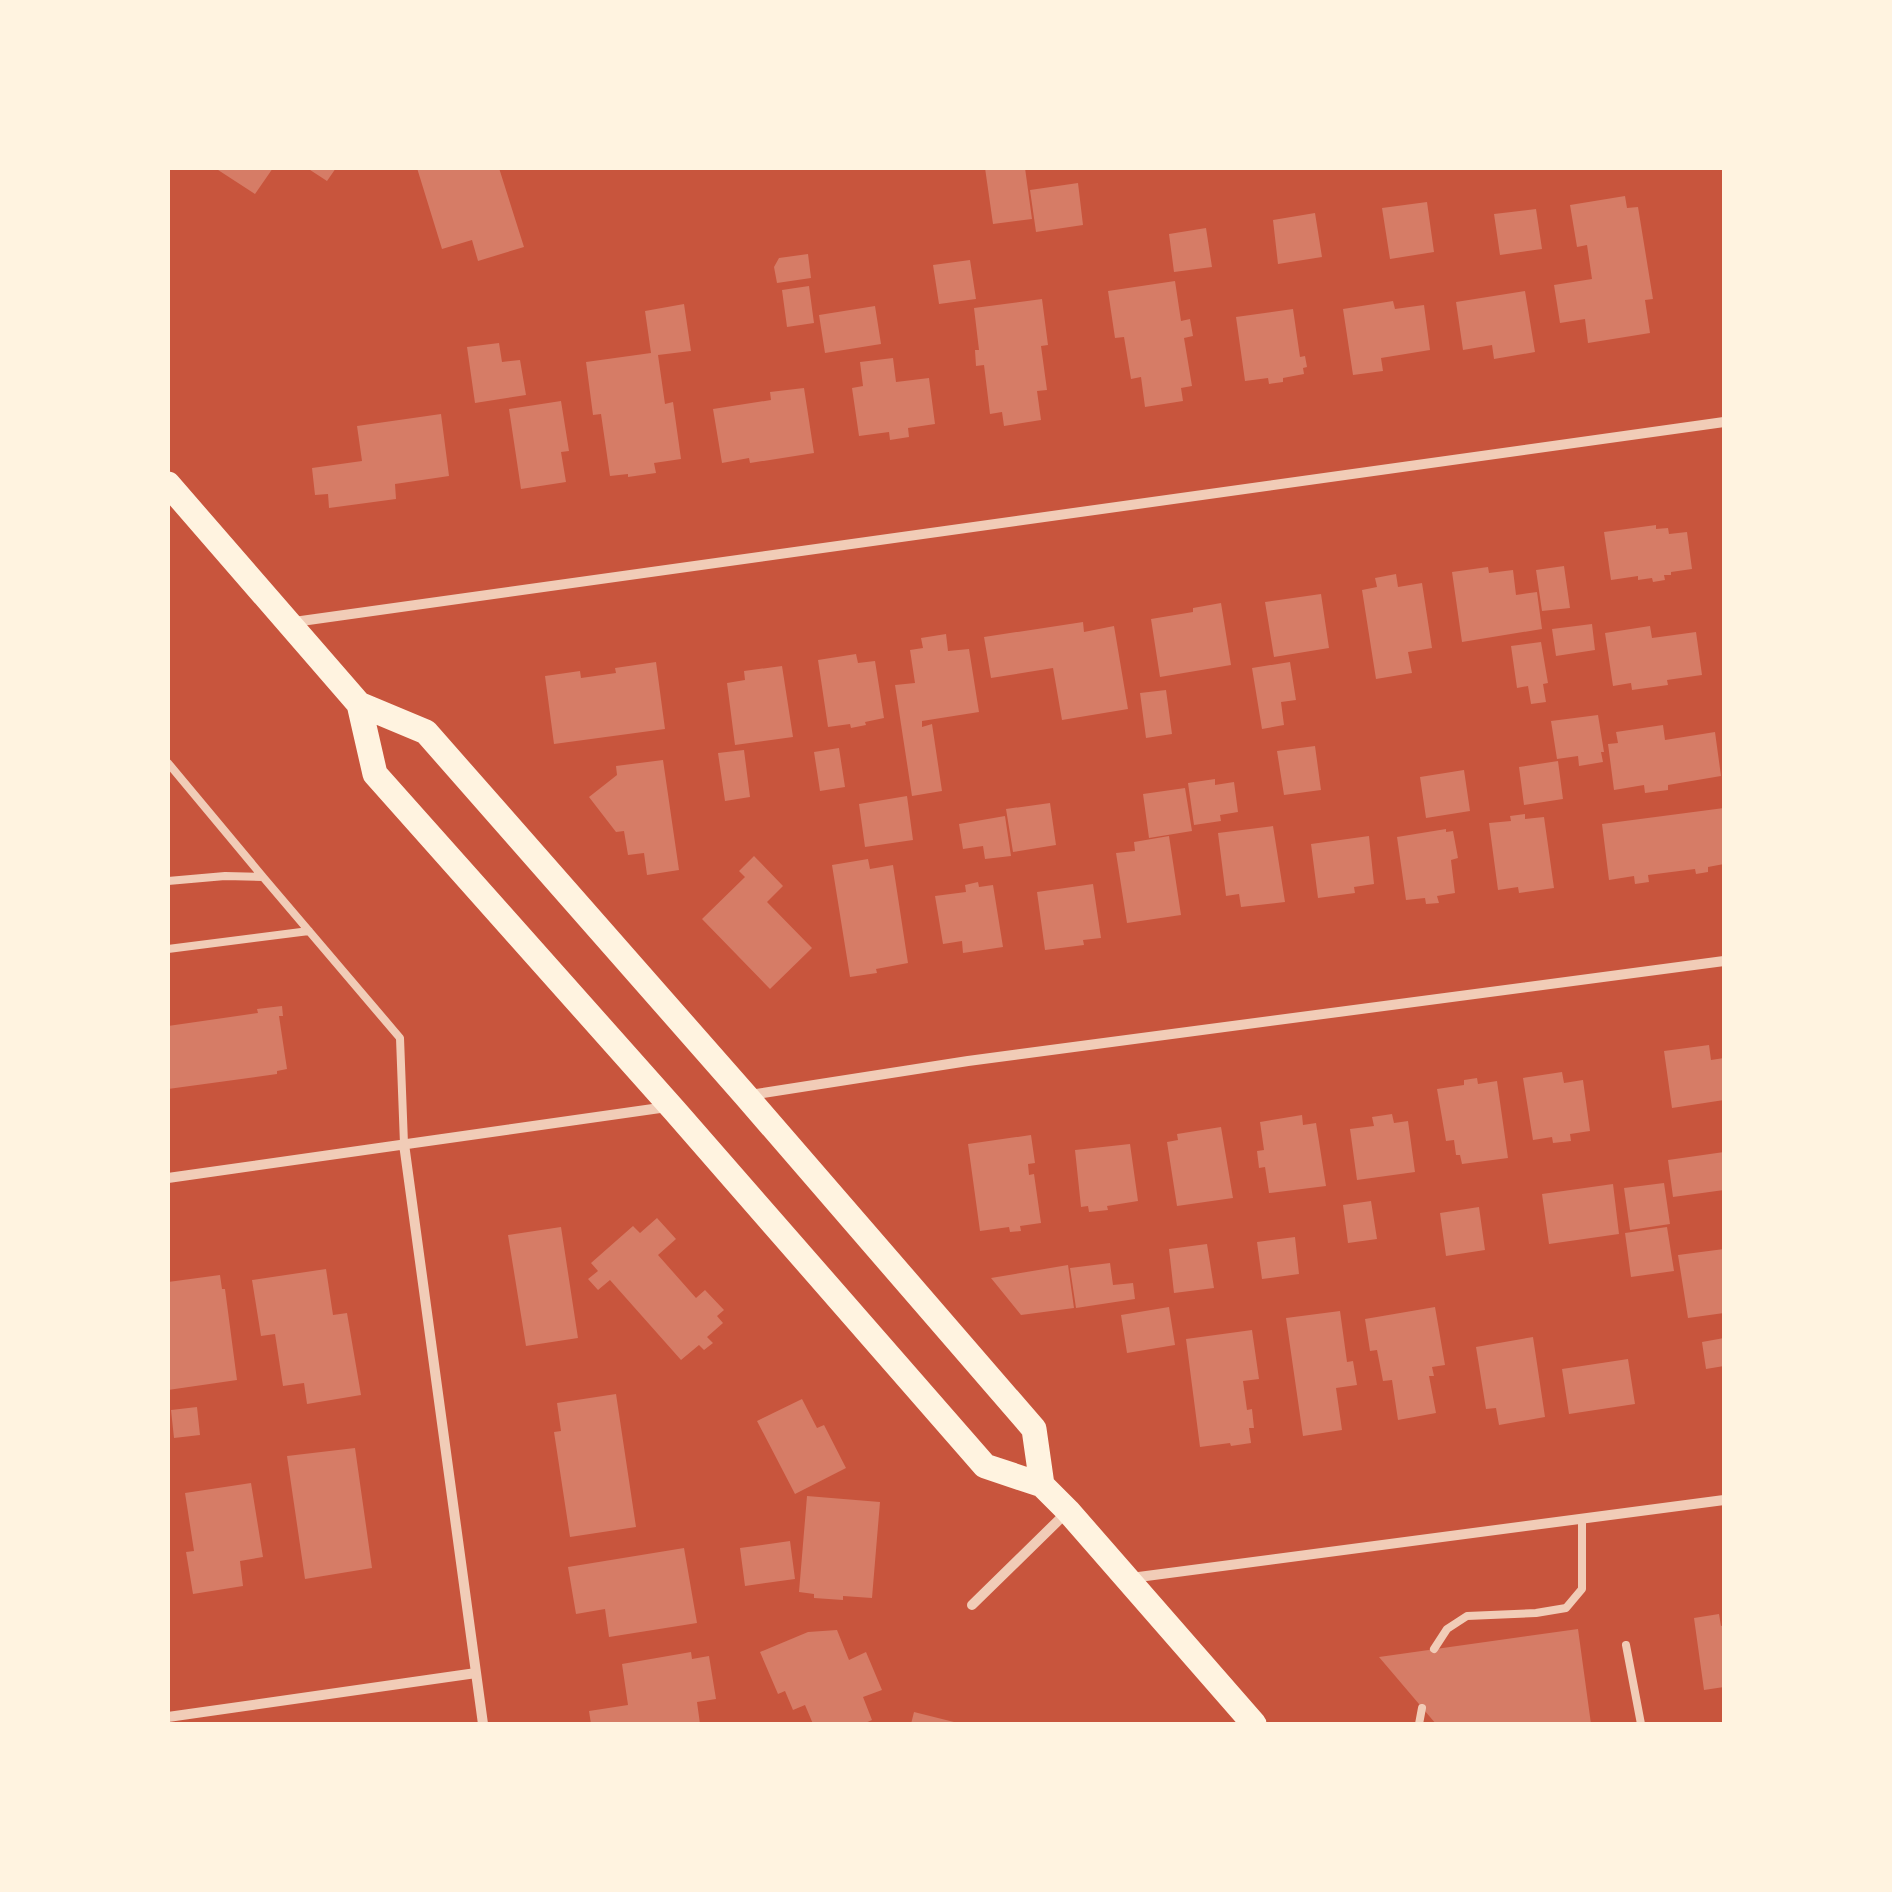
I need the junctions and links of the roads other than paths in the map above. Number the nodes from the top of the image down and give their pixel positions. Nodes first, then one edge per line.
1 (1724, 422) edge
2 (168, 484) edge
3 (290, 623) junction
4 (359, 704) junction
5 (168, 763) edge
6 (263, 877) junction
7 (168, 881) edge
8 (309, 930) junction
9 (168, 949) edge
10 (1724, 961) edge
11 (746, 1096) junction
12 (671, 1106) junction
13 (404, 1144) junction
14 (168, 1178) edge
15 (1042, 1485) junction
16 (1724, 1500) edge
17 (1068, 1511) junction
18 (1582, 1518) junction
19 (1126, 1579) junction
20 (972, 1605) dead end
21 (1626, 1645) dead end
22 (1434, 1649) dead end
23 (476, 1673) junction
24 (1422, 1708) dead end
25 (168, 1716) edge
26 (483, 1724) edge
27 (1254, 1724) edge
28 (1419, 1724) edge
29 (1641, 1724) edge

1 - 3 street
2 - 3 main road
3 - 4 main road
4 - 11 main road
4 - 12 main road
5 - 6 lane
6 - 7 lane
6 - 8 lane
8 - 9 lane
8 - 13 lane
10 - 11 street
11 - 15 main road
12 - 13 street
12 - 15 main road
13 - 14 street
13 - 23 street
15 - 17 main road
16 - 18 street
17 - 19 main road
17 - 20 street
18 - 19 street
18 - 22 lane
19 - 27 main road
21 - 29 lane
23 - 25 street
23 - 26 street
24 - 28 lane

